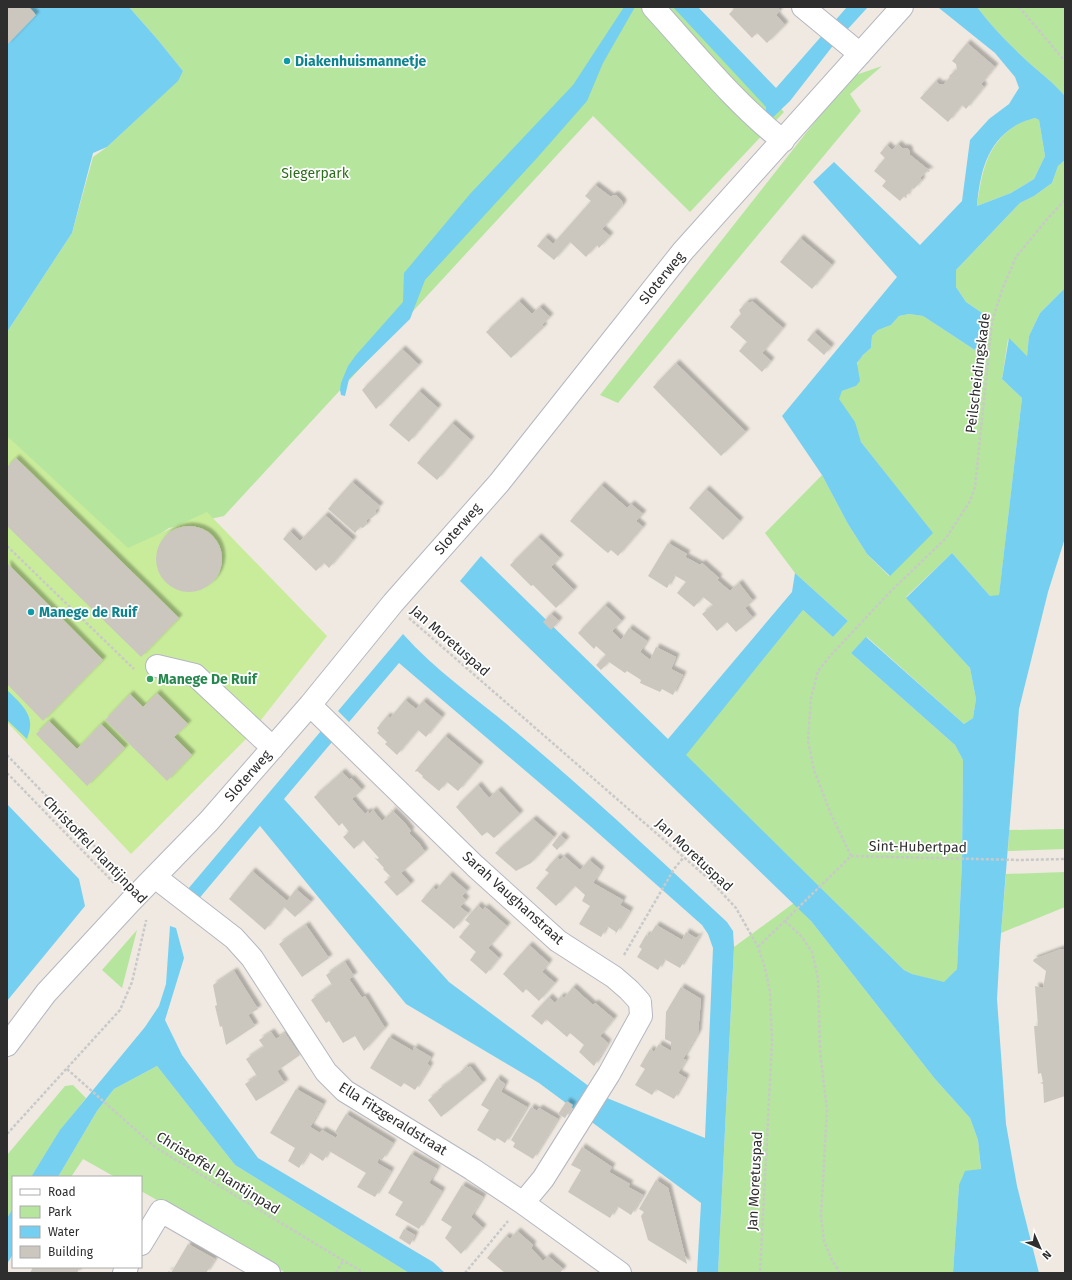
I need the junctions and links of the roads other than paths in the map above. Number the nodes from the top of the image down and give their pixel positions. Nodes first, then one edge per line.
1 (653, 7) edge
2 (803, 7) edge
3 (902, 7) edge
4 (853, 48) junction
5 (783, 141) junction
6 (157, 666) road end
7 (310, 705) junction
8 (273, 748) junction
9 (155, 877) junction
10 (7, 1044) edge
11 (523, 1203) junction
12 (142, 1242) edge
13 (269, 1273) edge
14 (620, 1273) edge

1 - 5 street
2 - 4 street
3 - 4 street, Sloterweg
4 - 5 street, Sloterweg
5 - 7 street, Sloterweg
6 - 8 street
7 - 8 street, Sloterweg
7 - 11 street, Sarah Vaughanstraat
8 - 9 street, Sloterweg
9 - 10 street, Sloterweg
9 - 11 street, Ella Fitzgeraldstraat
11 - 14 street, Ella Fitzgeraldstraat
12 - 13 street

